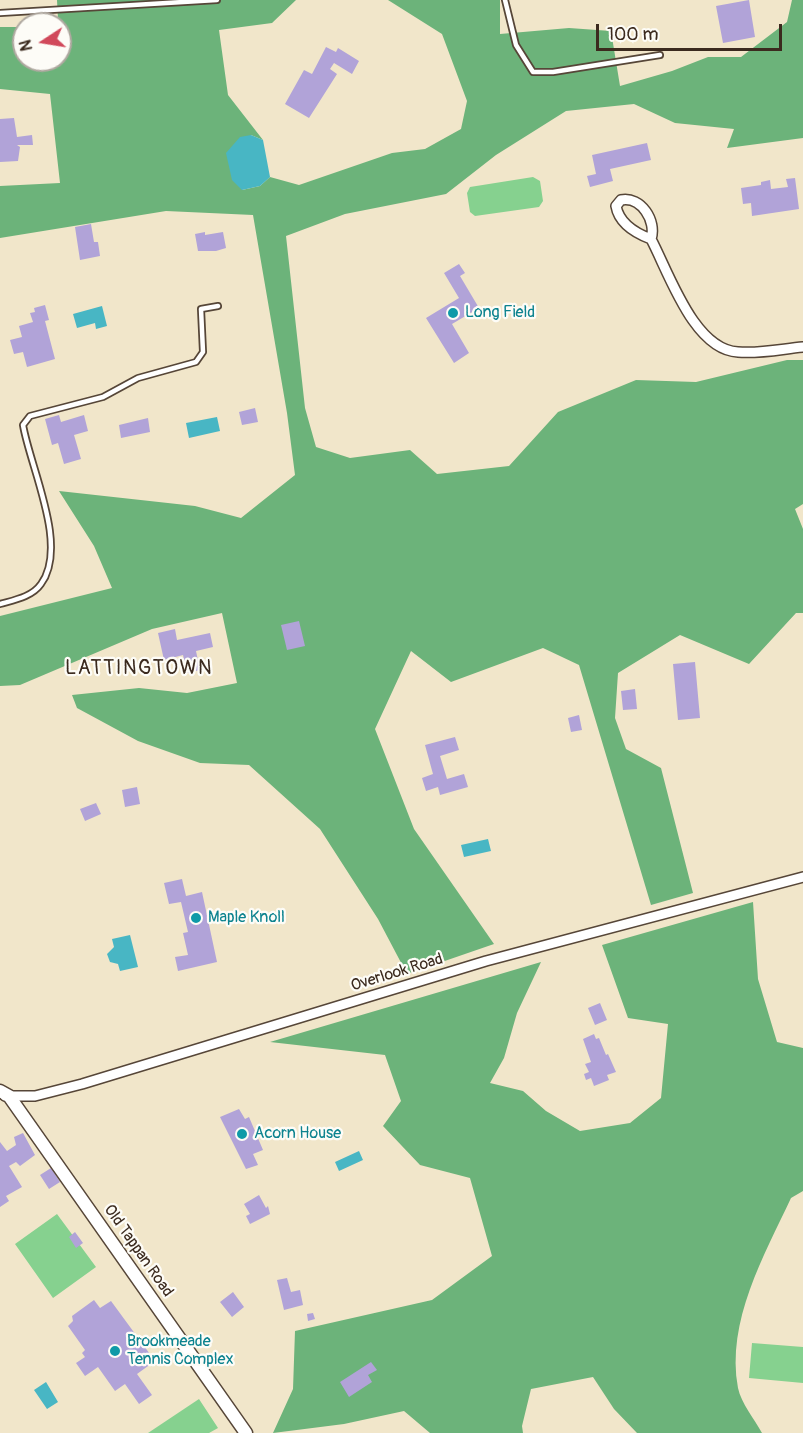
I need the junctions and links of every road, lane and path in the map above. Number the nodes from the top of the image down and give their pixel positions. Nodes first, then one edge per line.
1 (217, 0) edge
2 (505, 0) edge
3 (0, 13) edge
4 (660, 55) dead end
5 (651, 239) junction
6 (218, 306) dead end
7 (803, 347) edge
8 (0, 604) edge
9 (803, 877) edge
10 (3, 1094) edge
11 (246, 1433) edge

1 - 3 lane
2 - 4 lane
5 - 5 street
5 - 7 street
6 - 8 lane
9 - 10 street, Overlook Road
10 - 11 street, Old Tappan Road

